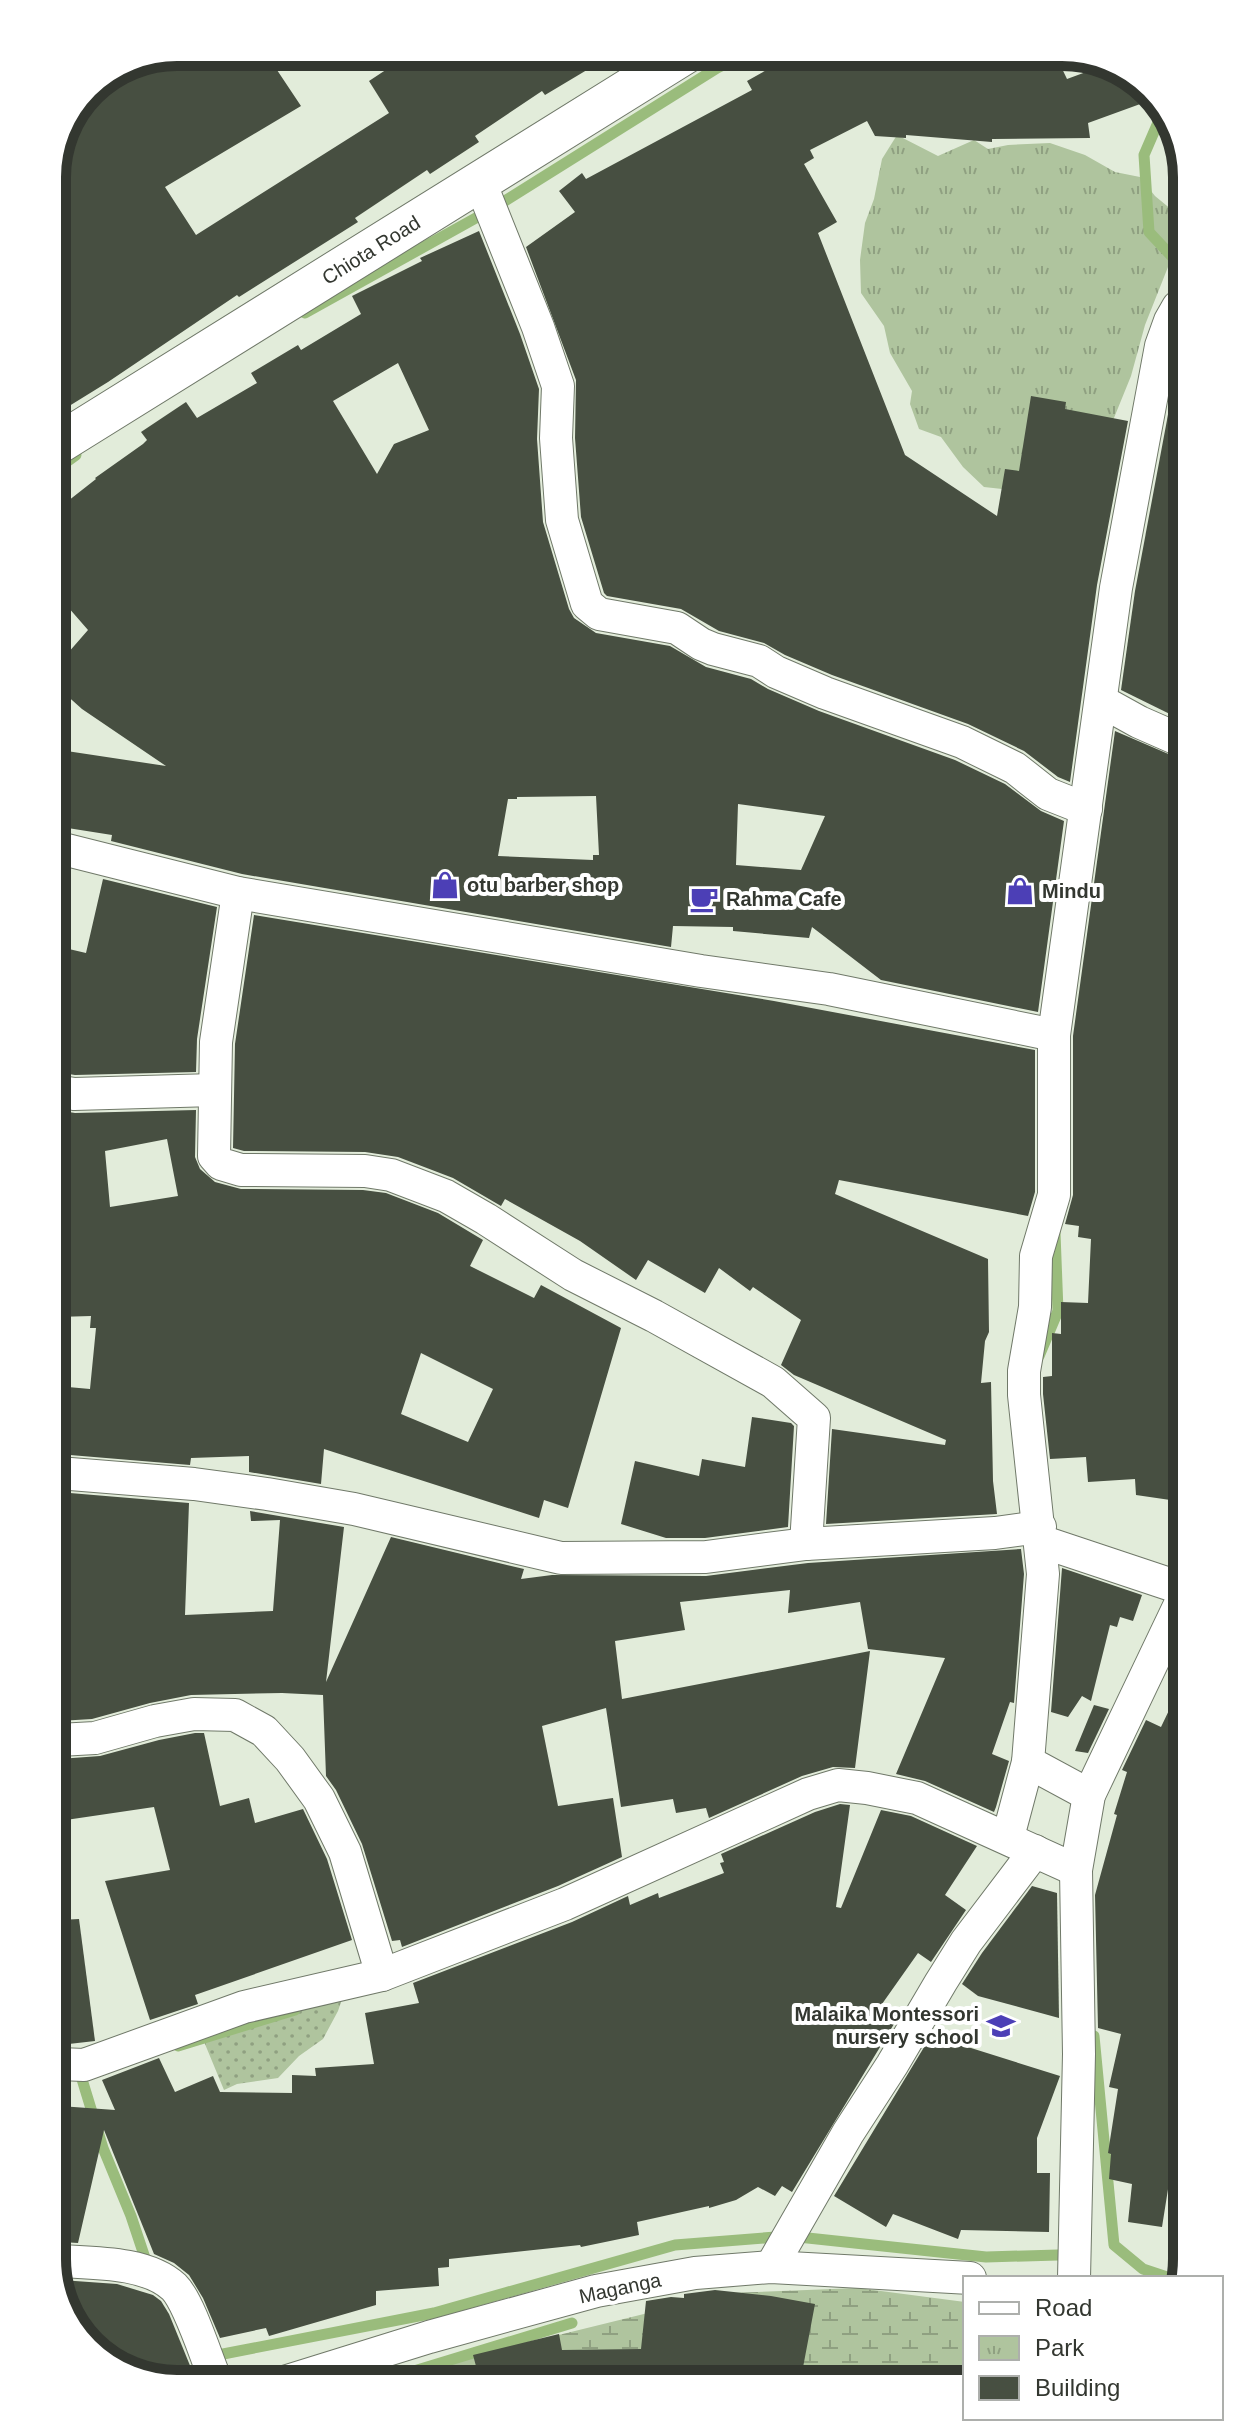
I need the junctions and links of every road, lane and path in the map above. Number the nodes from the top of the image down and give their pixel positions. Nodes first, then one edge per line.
1 (666, 66) edge
2 (480, 182) junction
3 (1173, 316) edge
4 (66, 439) edge
5 (1101, 701) junction
6 (1173, 737) edge
7 (1086, 809) junction
8 (66, 850) edge
9 (238, 893) junction
10 (1054, 1035) junction
11 (214, 1090) junction
12 (66, 1093) edge
13 (66, 1474) edge
14 (1040, 1534) junction
15 (806, 1544) junction
16 (1173, 1585) edge
17 (1173, 1619) edge
18 (66, 1740) edge
19 (1028, 1762) junction
20 (1089, 1795) junction
21 (1022, 1844) junction
22 (1076, 1870) junction
23 (382, 1975) junction
24 (66, 2064) edge
25 (66, 2262) edge
26 (771, 2267) junction
27 (1074, 2276) edge
28 (963, 2278) edge
29 (212, 2370) edge
30 (323, 2370) edge

1 - 2 street, Chiota Road
2 - 4 street, Chiota Road
2 - 7 street
3 - 5 street
5 - 6 street
5 - 7 street
7 - 10 street
8 - 9 street
9 - 10 street
9 - 11 street
10 - 14 street
11 - 12 street
11 - 15 street
13 - 15 street
14 - 15 street
14 - 16 street
14 - 19 street
17 - 20 street
18 - 23 street
19 - 20 street
19 - 21 street
20 - 22 street
21 - 22 street
21 - 23 street
21 - 26 street
22 - 27 street
23 - 24 street
25 - 29 street
26 - 28 street, Maganga
26 - 30 street, Maganga

